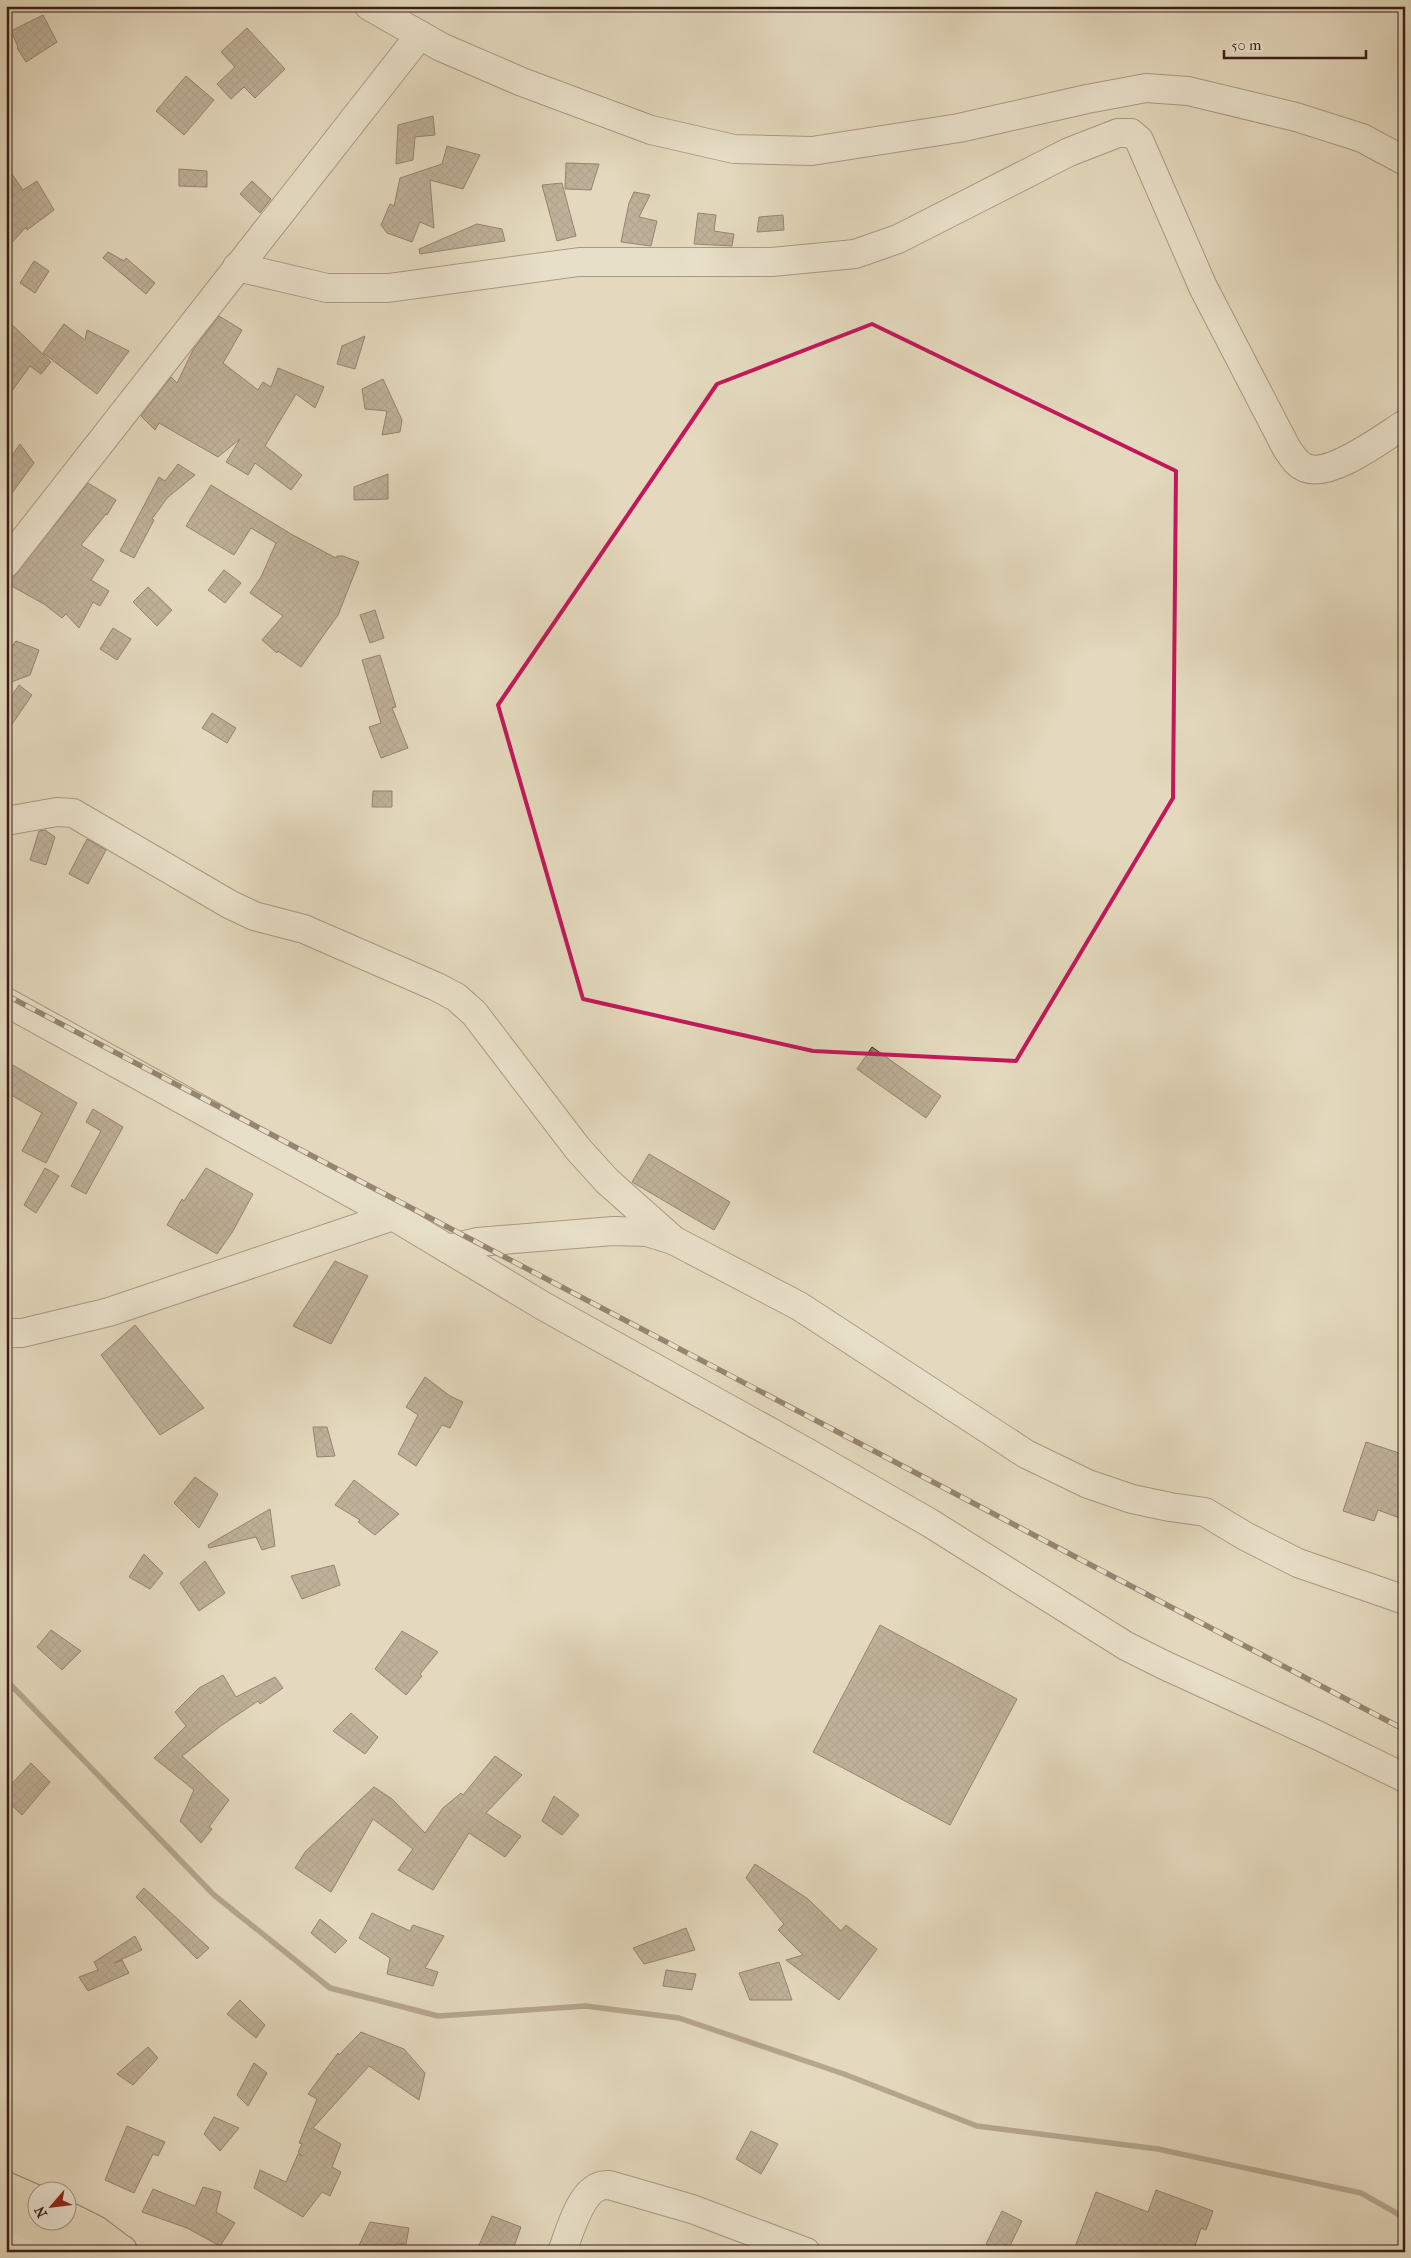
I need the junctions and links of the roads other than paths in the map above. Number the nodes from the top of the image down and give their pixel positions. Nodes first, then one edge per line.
1 (369, 6) edge
2 (420, 35) junction
3 (1405, 162) edge
4 (237, 267) junction
5 (1405, 424) edge
6 (6, 563) edge
7 (6, 821) edge
8 (6, 1002) edge
9 (393, 1216) junction
10 (673, 1240) junction
11 (448, 1249) junction
12 (6, 1333) edge
13 (1405, 1600) edge
14 (1405, 1778) edge
15 (24, 2194) edge
16 (28, 2209) edge
17 (78, 2221) edge
18 (32, 2230) edge
19 (38, 2230) edge
20 (125, 2251) edge
21 (18, 2252) edge
22 (562, 2252) edge
23 (806, 2252) edge

1 - 2 street
2 - 3 street
2 - 4 street
4 - 5 street
4 - 6 street
7 - 10 street
8 - 9 street
9 - 11 street
9 - 12 street
10 - 11 street
10 - 13 street
11 - 14 street
15 - 16 street
17 - 20 main road
18 - 21 street
19 - 20 main road
22 - 23 street

